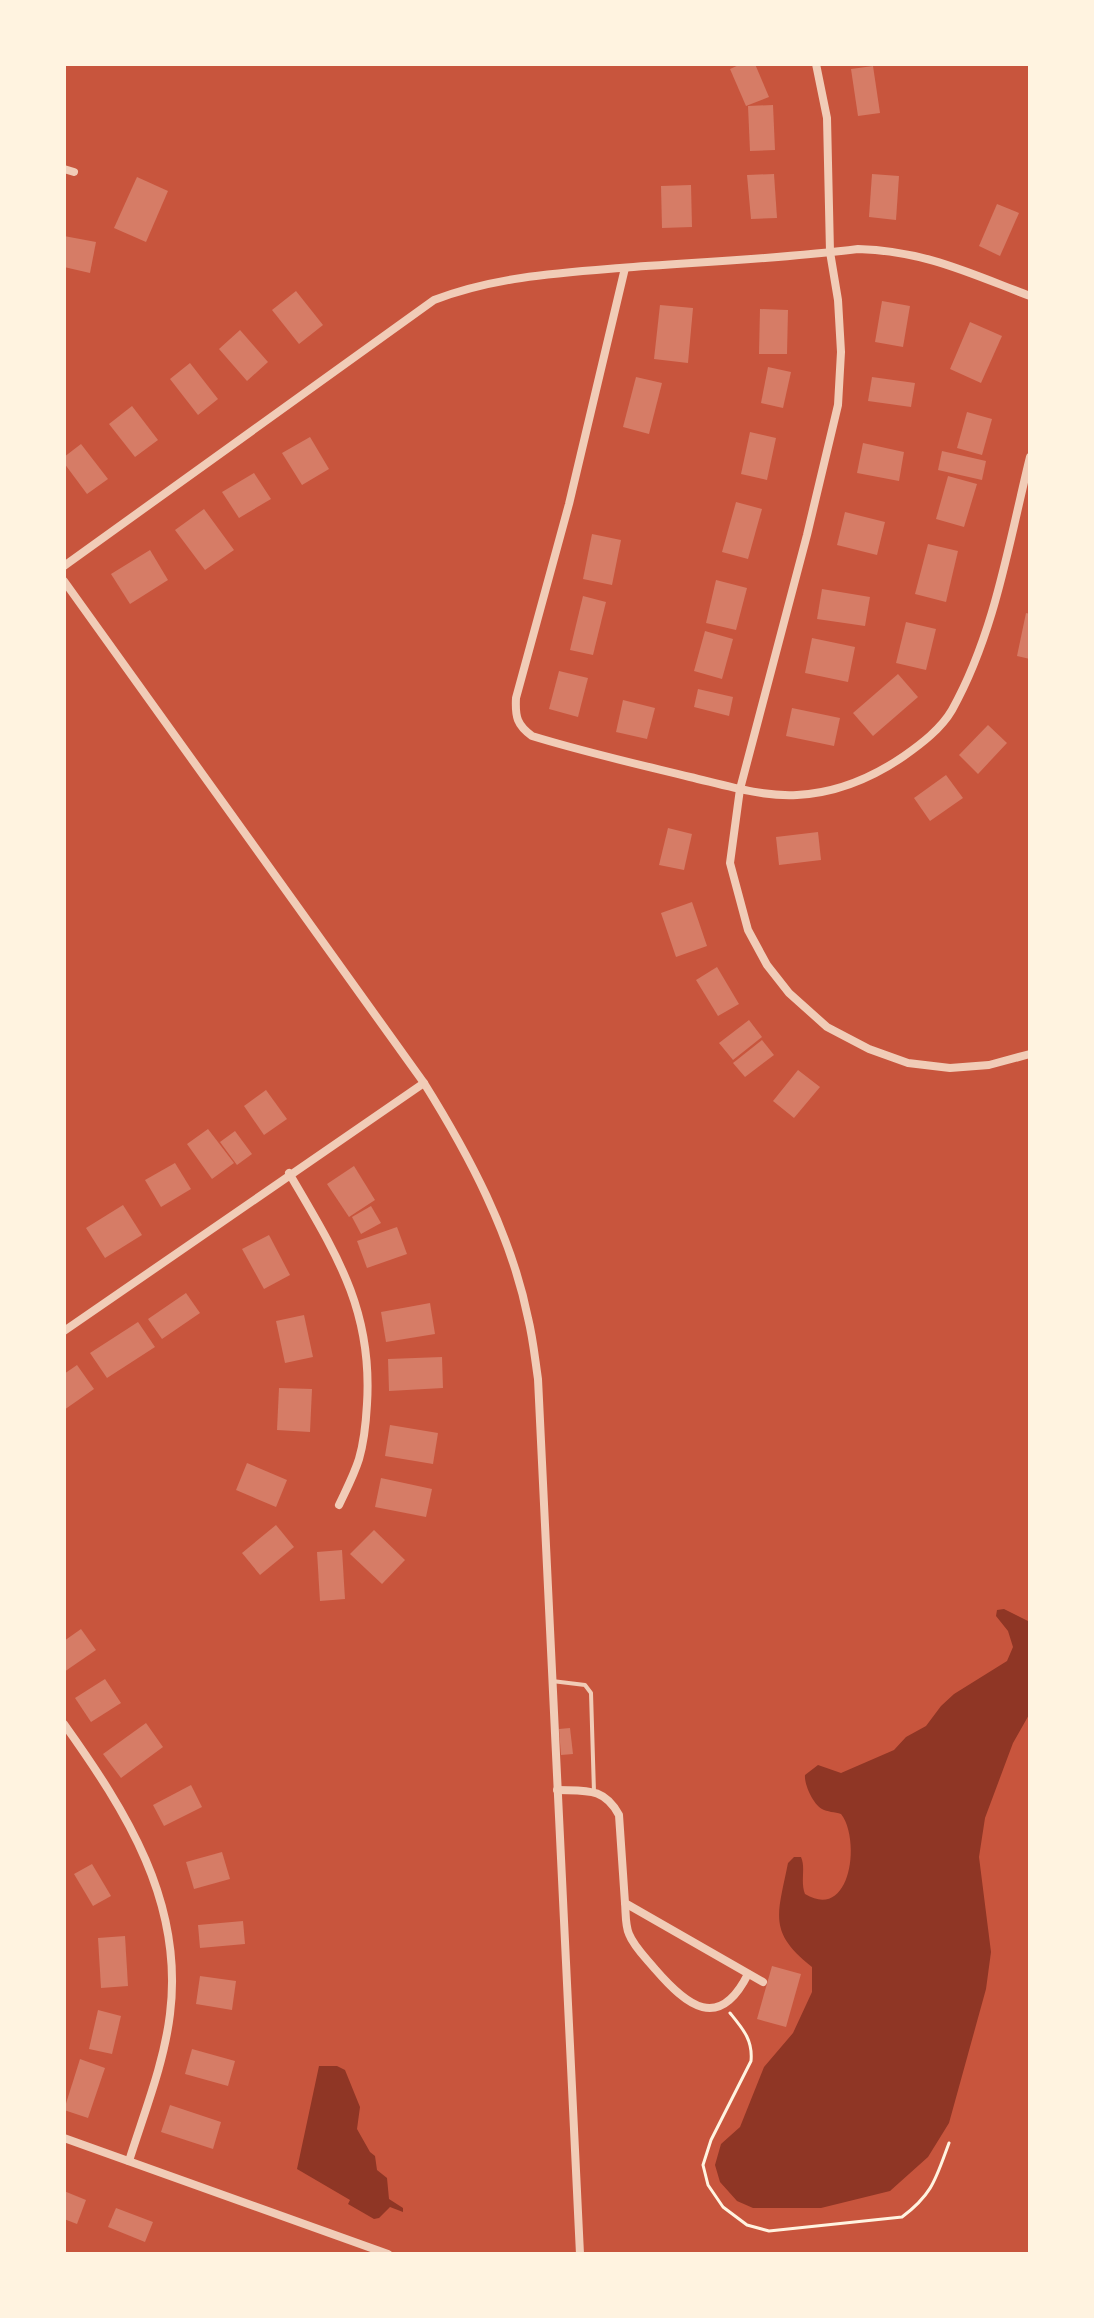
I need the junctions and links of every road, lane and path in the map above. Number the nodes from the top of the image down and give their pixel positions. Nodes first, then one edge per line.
1 (816, 64) edge
2 (64, 169) edge
3 (74, 172) dead end
4 (830, 252) junction
5 (625, 268) junction
6 (1030, 296) edge
7 (1030, 457) edge
8 (64, 566) edge
9 (64, 581) edge
10 (740, 789) junction
11 (1030, 1054) edge
12 (424, 1083) junction
13 (289, 1173) junction
14 (64, 1331) edge
15 (339, 1505) dead end
16 (552, 1681) junction
17 (64, 1724) edge
18 (557, 1790) junction
19 (594, 1792) junction
20 (625, 1903) junction
21 (748, 1974) junction
22 (763, 1982) dead end
23 (723, 2004) junction
24 (64, 2138) edge
25 (949, 2143) dead end
26 (129, 2161) junction
27 (388, 2254) edge
28 (580, 2254) edge

1 - 4 street
2 - 3 street
4 - 5 street
4 - 6 street
4 - 10 street
5 - 8 street
5 - 10 street
7 - 10 street
9 - 12 street
10 - 11 street
12 - 13 street
12 - 16 street
13 - 14 street
13 - 15 street
16 - 18 street
16 - 19 lane
17 - 26 street
18 - 19 street
18 - 28 street
19 - 20 street
20 - 21 street
20 - 23 street
21 - 22 street
21 - 23 street
23 - 25 path
24 - 26 street
26 - 27 street

